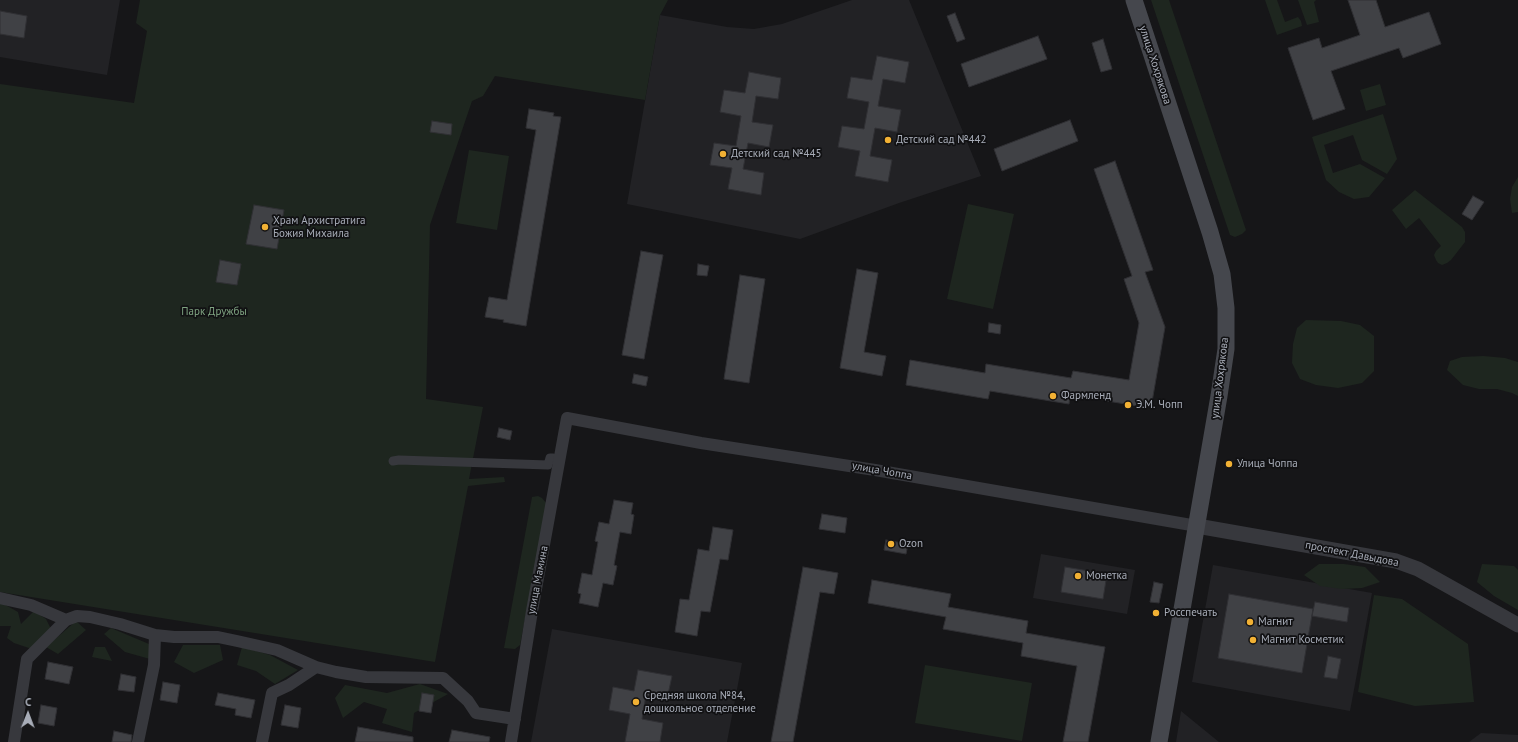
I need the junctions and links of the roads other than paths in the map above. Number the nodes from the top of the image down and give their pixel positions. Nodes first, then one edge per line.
1 (1134, 0) edge
2 (567, 418) joint
3 (553, 458) dead end
4 (393, 462) dead end
5 (1197, 526) junction
6 (0, 598) edge
7 (66, 620) junction
8 (1518, 625) edge
9 (155, 635) junction
10 (316, 667) junction
11 (515, 719) junction
12 (14, 742) edge
13 (138, 742) edge
14 (262, 742) edge
15 (510, 742) edge
16 (1159, 742) edge

1 - 5 main road, улица Хохрякова
2 - 5 street, улица Чоппа
2 - 11 street, улица Мамина
3 - 4 street
5 - 8 street, проспект Давыдова
5 - 16 main road, улица Хохрякова
6 - 7 street
7 - 9 street
7 - 12 street
9 - 10 street
9 - 13 street
10 - 11 street
10 - 14 street
11 - 15 street, улица Мамина

